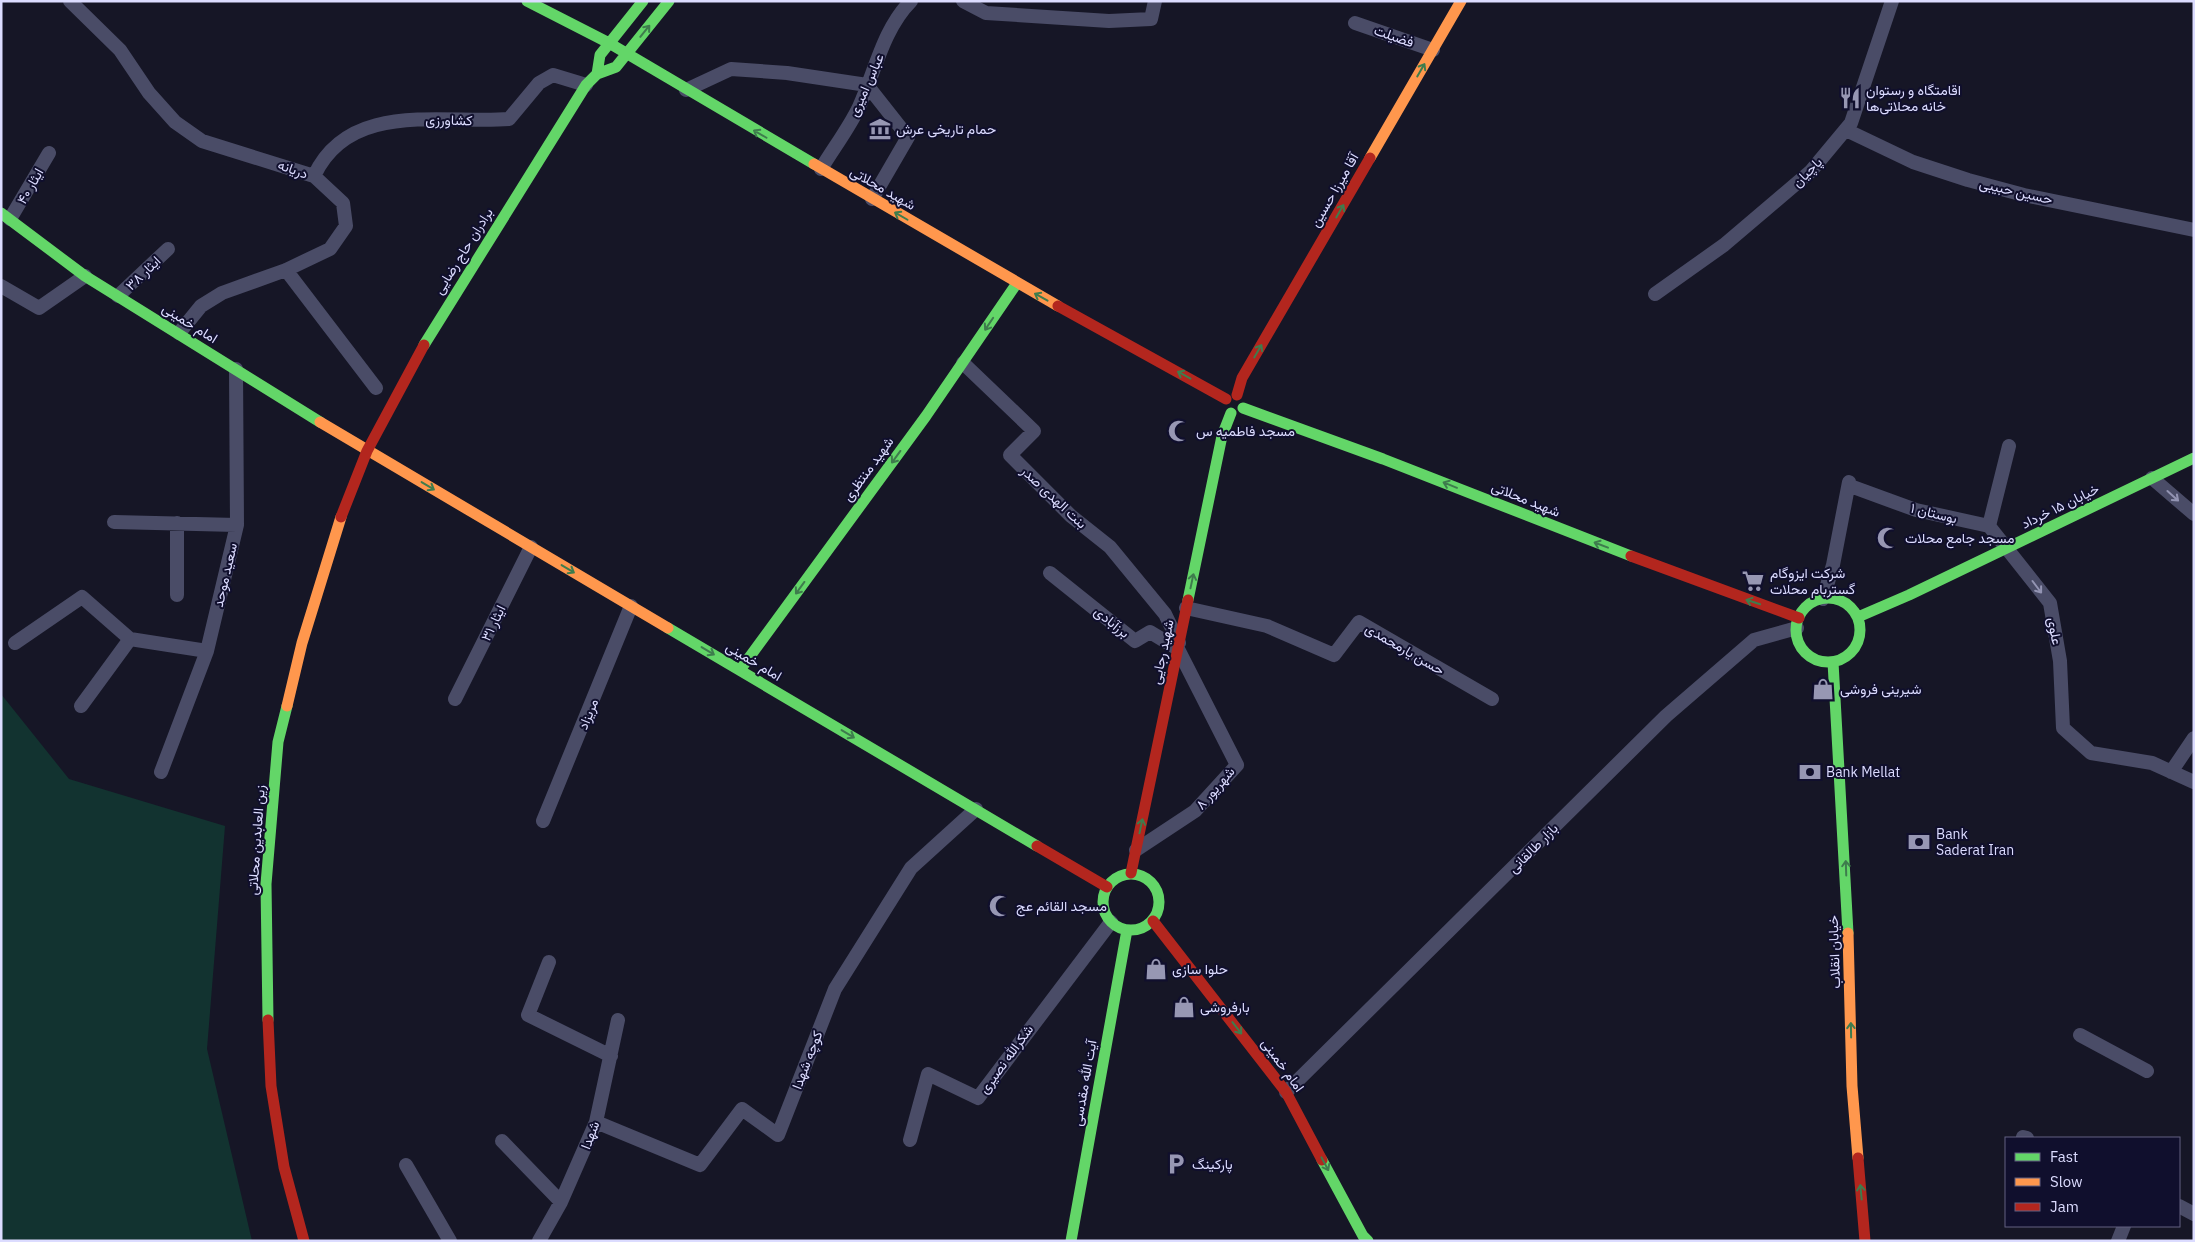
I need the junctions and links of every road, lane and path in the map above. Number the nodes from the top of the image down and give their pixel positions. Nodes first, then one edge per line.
1 (70, 1) edge
2 (527, 1) edge
3 (643, 1) edge
4 (669, 1) edge
5 (911, 1) edge
6 (963, 1) edge
7 (1155, 1) edge
8 (1461, 1) edge
9 (1892, 1) edge
10 (1355, 23) dead end
11 (609, 44) junction
12 (1433, 50) junction
13 (625, 55) junction
14 (597, 74) junction
15 (586, 85) junction
16 (867, 85) junction
17 (686, 90) junction
18 (1846, 130) junction
19 (49, 153) dead end
20 (821, 169) junction
21 (314, 176) junction
22 (872, 199) junction
23 (6, 216) edge
24 (2194, 230) edge
25 (168, 249) dead end
26 (286, 270) junction
27 (85, 276) junction
28 (1017, 283) junction
29 (1, 286) edge
30 (1655, 294) dead end
31 (118, 296) junction
32 (179, 333) junction
33 (962, 363) junction
34 (236, 369) junction
35 (376, 388) dead end
36 (1232, 397) junction
37 (1243, 408) junction
38 (1231, 413) junction
39 (2009, 446) dead end
40 (367, 451) junction
41 (2194, 458) edge
42 (2152, 478) junction
43 (2194, 514) edge
44 (114, 522) dead end
45 (177, 523) junction
46 (236, 525) junction
47 (1989, 526) junction
48 (531, 547) junction
49 (2008, 548) junction
50 (1050, 573) dead end
51 (177, 595) dead end
52 (1823, 599) junction
53 (631, 606) junction
54 (1186, 608) junction
55 (1858, 617) junction
56 (1798, 623) junction
57 (130, 639) junction
58 (15, 643) dead end
59 (1178, 646) junction
60 (207, 651) junction
61 (1833, 662) junction
62 (740, 670) junction
63 (456, 699) dead end
64 (1492, 699) dead end
65 (80, 706) dead end
66 (2194, 738) edge
67 (161, 772) dead end
68 (2170, 772) junction
69 (2194, 782) edge
70 (976, 809) junction
71 (543, 820) dead end
72 (1136, 850) junction
73 (1131, 874) junction
74 (1107, 887) junction
75 (1153, 921) junction
76 (1111, 922) junction
77 (1127, 930) junction
78 (549, 962) dead end
79 (618, 1020) dead end
80 (2080, 1035) dead end
81 (610, 1056) junction
82 (2147, 1071) dead end
83 (1286, 1092) junction
84 (596, 1122) junction
85 (910, 1140) dead end
86 (502, 1141) dead end
87 (406, 1165) dead end
88 (561, 1202) junction
89 (2180, 1207) edge
90 (2194, 1214) edge
91 (2124, 1227) edge
92 (304, 1241) edge
93 (450, 1241) edge
94 (539, 1241) edge
95 (1071, 1241) edge
96 (1368, 1241) edge
97 (1865, 1241) edge
98 (2118, 1241) edge

1 - 21 street, دریانه
2 - 11 main road, شهید محلاتی
3 - 11 main road
13 -> 4 main road
5 - 16 street, عباس امیری
6 - 7 street
8 - 12 main road, آقا میرزا حسین
9 - 18 street, پاچیان
10 - 12 street, فضیلت
11 - 13 main road, شهید محلاتی
11 - 14 main road
36 -> 12 main road, آقا میرزا حسین
13 - 14 main road
13 - 17 main road, شهید محلاتی
14 - 15 main road, برادران حاج رضایی
15 - 21 street, کشاورزی
15 - 40 main road, برادران حاج رضایی
16 - 17 street
16 - 20 street, عباس امیری
16 - 22 street
20 -> 17 main road, شهید محلاتی
18 - 24 street, حسین حبیبی
18 - 30 street, پاچیان
19 - 23 street, ایثار ۴۰
20 - 22 main road, شهید محلاتی
21 - 26 street, دریانه
28 -> 22 main road, شهید محلاتی
23 - 27 main road, امام خمینی
25 - 31 street, ایثار ۳۸
26 - 32 street, دریانه
26 - 35 street
27 - 29 street
27 - 31 main road, امام خمینی
28 -> 33 main road, شهید منتظری
36 -> 28 main road, شهید محلاتی
31 - 32 main road, امام خمینی
32 - 34 main road, امام خمینی
33 - 59 street, بنت الهدی صدر
33 -> 62 main road, شهید منتظری
34 - 40 main road, امام خمینی
34 - 46 street, سعید موحد
36 - 37 main road
36 - 38 main road
37 - 38 main road
56 -> 37 main road, شهید محلاتی
54 -> 38 main road, شهید رجایی
39 - 47 street
40 -> 48 main road, امام خمینی
40 - 92 main road, زین العابدین محلاتی
41 - 42 main road, خیابان ۱۵ خرداد
42 -> 43 street
42 - 49 main road, خیابان ۱۵ خرداد
44 - 45 street
45 - 46 street
45 - 51 street
46 - 60 street, سعید موحد
47 - 49 street
47 - 52 street, بوستان ۱
48 -> 53 main road, امام خمینی
48 - 63 street, ایثار ۳۱
49 - 55 main road, خیابان ۱۵ خرداد
49 -> 68 street, علوی
50 - 59 street, برزآبادی
52 - 55 main road
52 - 56 main road
53 -> 62 main road, امام خمینی
53 - 71 street, مریزاد
54 - 59 main road, شهید رجایی
54 - 64 street, حسن یارمحمدی
55 - 61 main road
56 - 61 main road
56 - 83 street, بازار طالقانی
57 - 58 street
57 - 60 street
57 - 65 street
72 -> 59 main road, شهید رجایی
59 - 72 street, ۸ شهریور
60 - 67 street, سعید موحد
97 -> 61 main road, خیابان انقلاب
62 -> 70 main road, امام خمینی
66 - 68 street
68 - 69 street
70 - 74 main road, امام خمینی
70 - 84 street, کوچه شهدا
72 - 73 main road, شهید رجایی
73 - 74 main road
73 - 75 main road
74 - 76 main road
75 - 77 main road
75 -> 83 main road, امام خمینی
76 - 77 main road
76 - 85 street, شکرالله نصیری
77 - 95 main road, آیت الله مقدسی
78 - 81 street
79 - 81 street, شهدا
80 - 82 street
81 - 84 street, شهدا
83 -> 96 main road, امام خمینی
84 - 88 street, شهدا
86 - 88 street
87 - 93 street
88 - 94 street, شهدا
89 - 90 street
91 - 98 street

